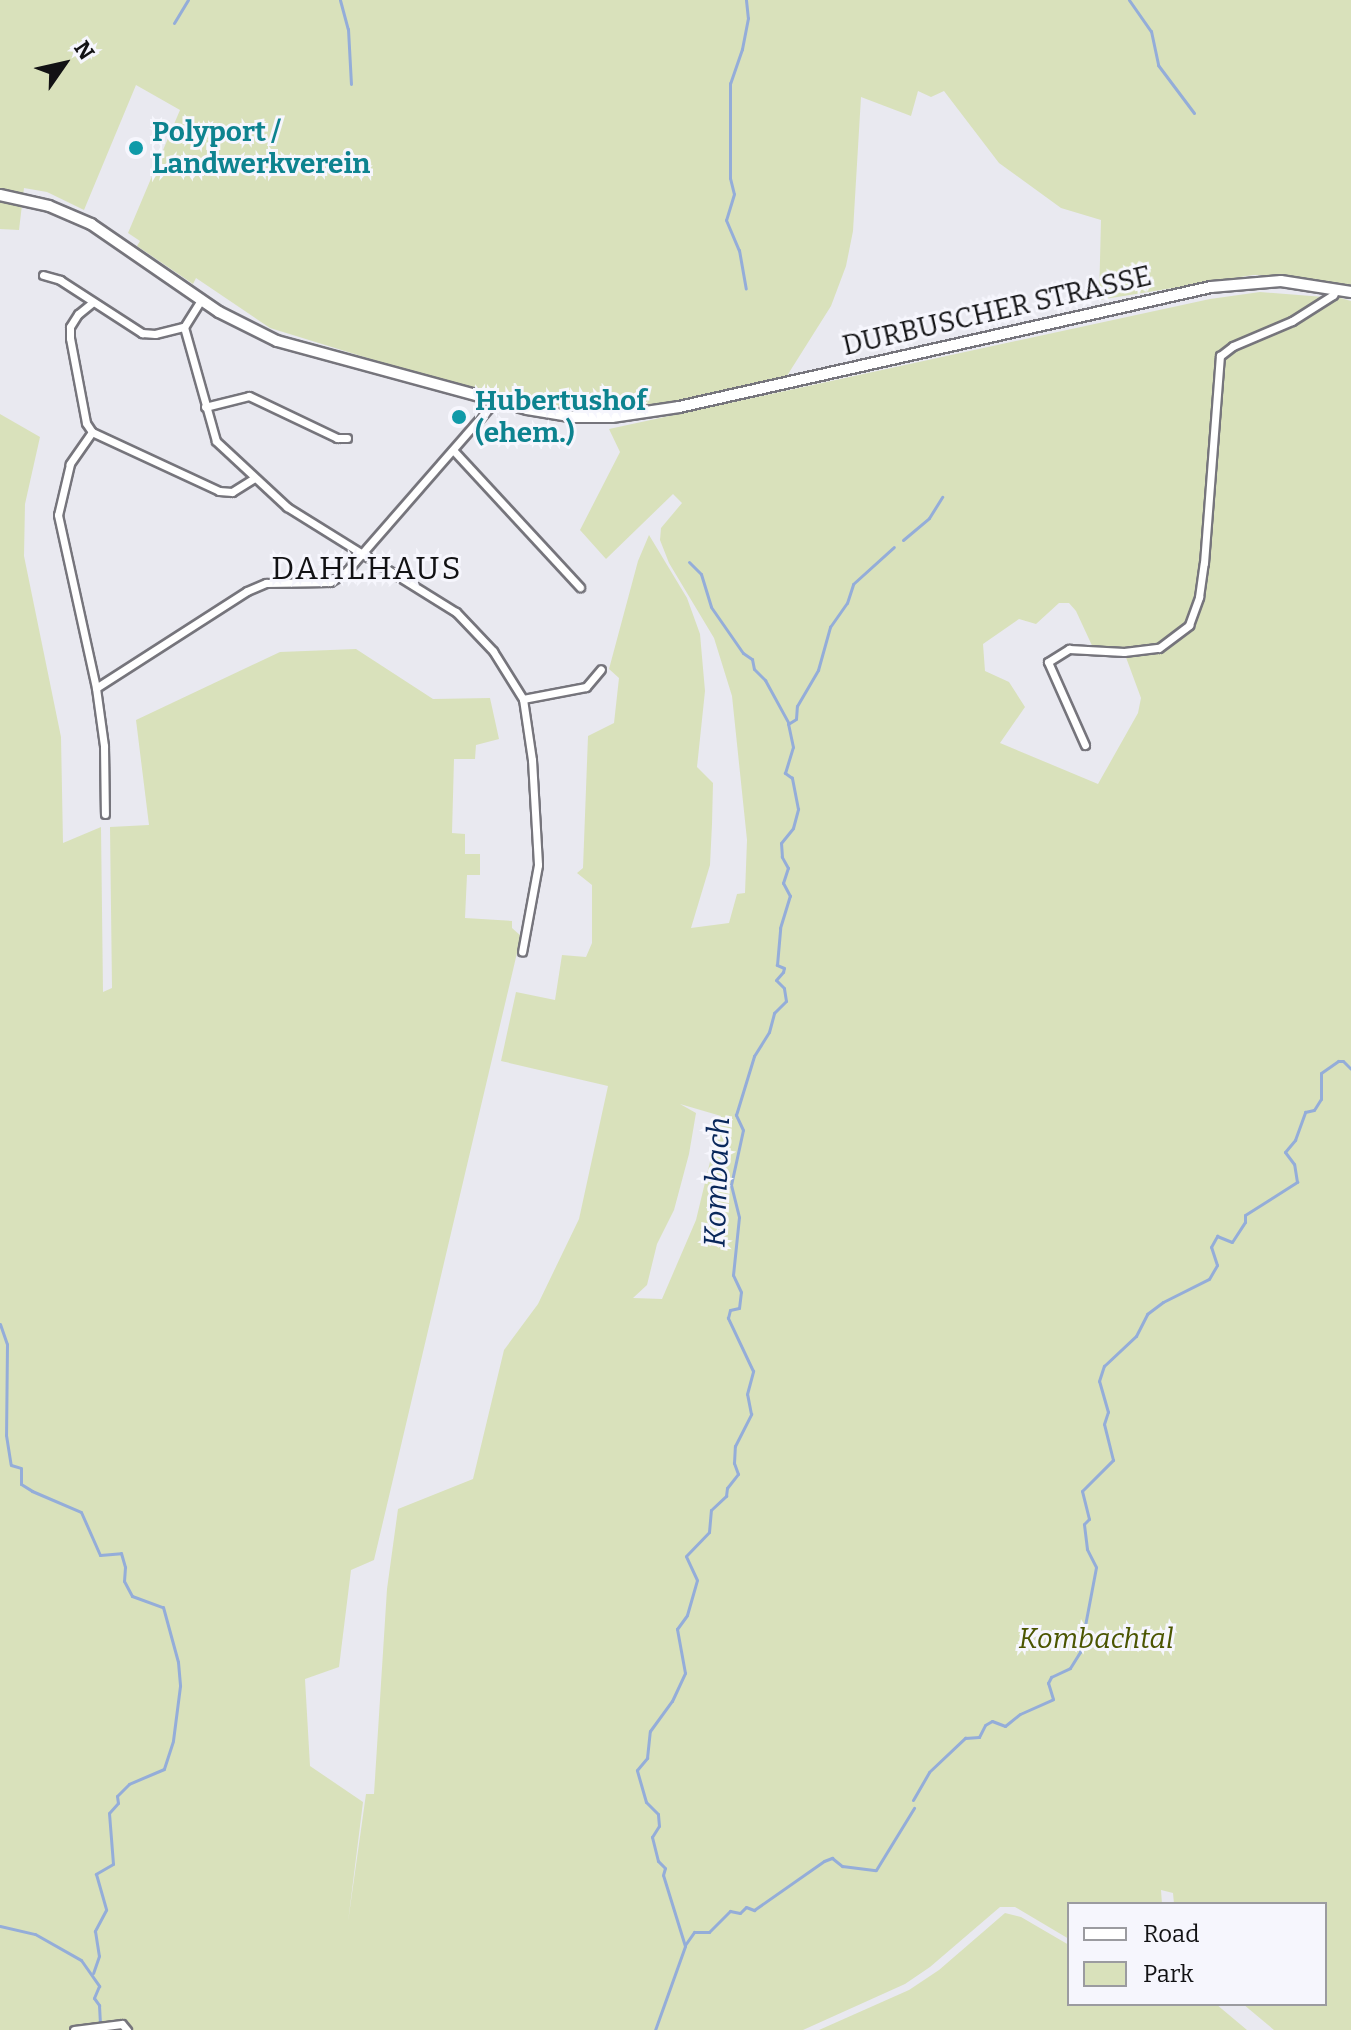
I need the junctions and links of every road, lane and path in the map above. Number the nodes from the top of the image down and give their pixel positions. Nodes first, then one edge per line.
1 (0, 195) edge
2 (43, 275) dead end
3 (1336, 289) junction
4 (1351, 292) edge
5 (201, 300) junction
6 (93, 302) junction
7 (184, 327) junction
8 (495, 401) junction
9 (205, 407) junction
10 (92, 432) junction
11 (347, 438) dead end
12 (453, 450) junction
13 (253, 479) junction
14 (361, 555) junction
15 (580, 587) dead end
16 (601, 669) dead end
17 (96, 688) junction
18 (523, 699) junction
19 (1085, 745) dead end
20 (105, 814) dead end
21 (522, 952) dead end
22 (74, 2030) edge
23 (127, 2030) edge

1 - 5 main road, DURBUSCHER STRASSE
2 - 6 street
3 - 4 main road, DURBUSCHER STRASSE
3 - 8 main road, DURBUSCHER STRASSE
3 - 19 street
5 - 7 street
5 - 8 main road, DURBUSCHER STRASSE
6 - 7 street
6 - 10 street
7 - 9 street
8 - 12 street
9 - 11 street
9 - 13 street
10 - 13 street
10 - 17 street
12 - 14 street
12 - 15 street
13 - 14 street
14 - 17 street
14 - 18 street
16 - 18 street
17 - 20 street
18 - 21 street
22 - 23 street

